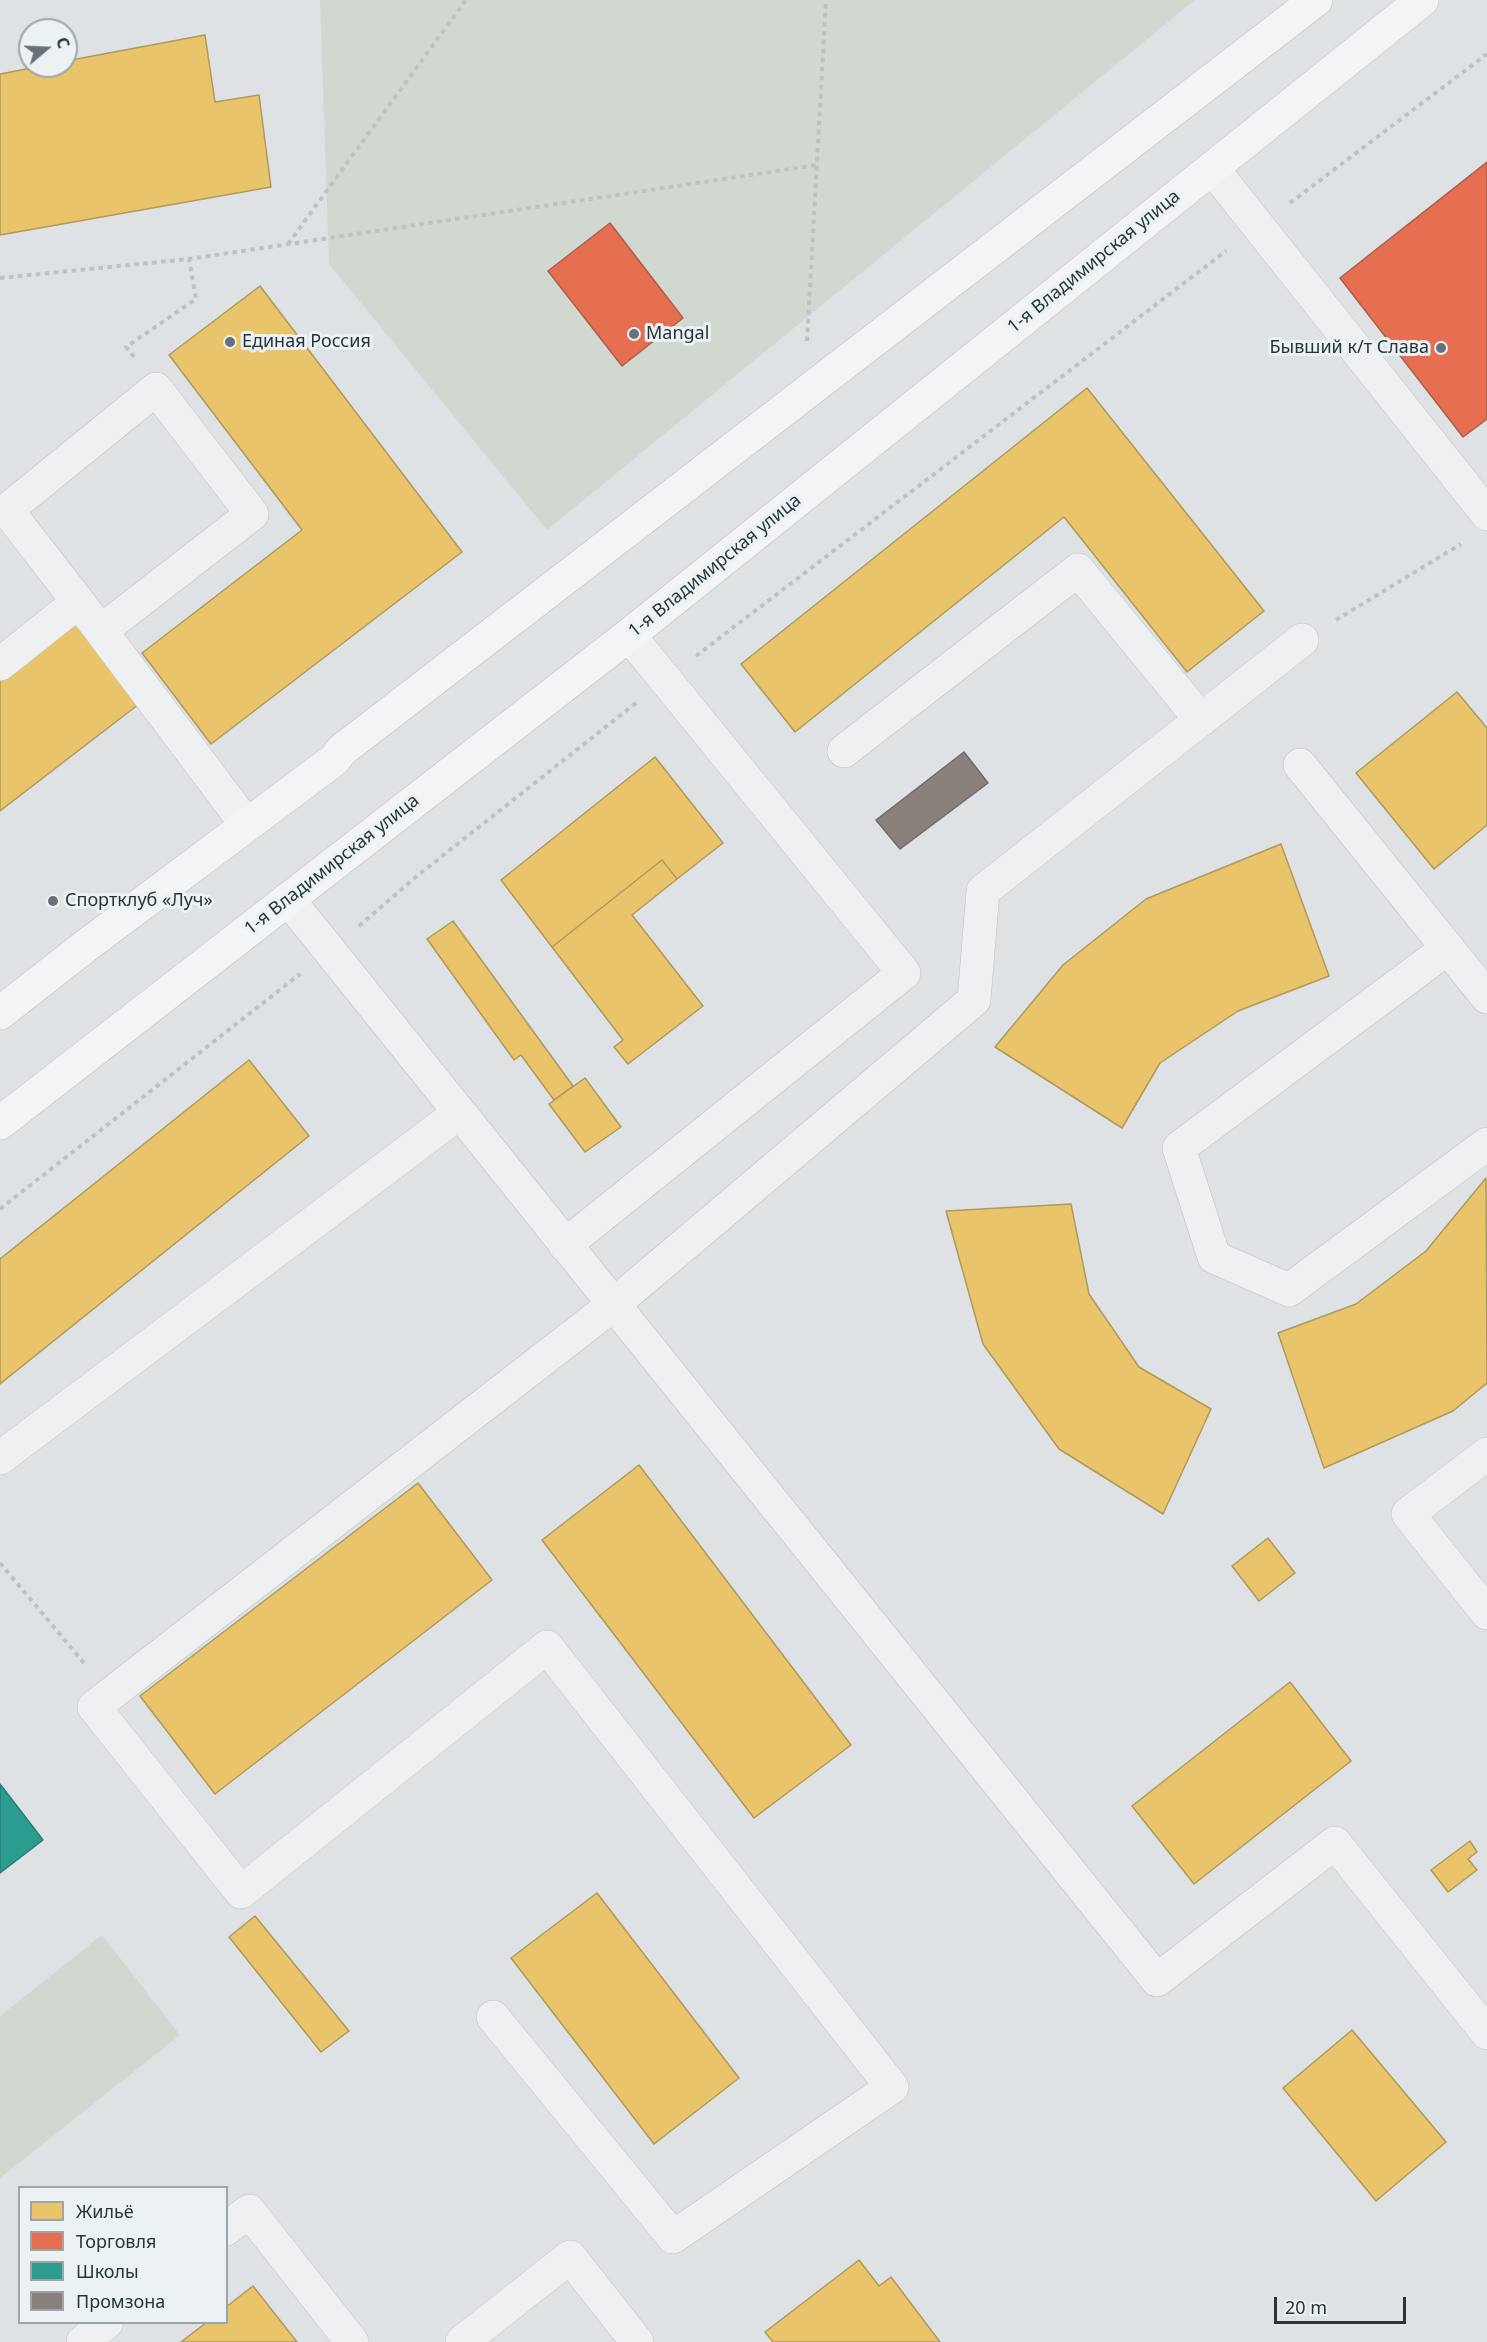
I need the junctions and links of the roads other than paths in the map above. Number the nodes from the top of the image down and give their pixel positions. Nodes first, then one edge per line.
1 (1316, 0) edge
2 (1422, 0) edge
3 (1212, 168) junction
4 (4, 513) edge
5 (1487, 514) edge
6 (78, 602) junction
7 (101, 631) junction
8 (629, 635) junction
9 (1302, 640) road end
10 (0, 664) edge
11 (1201, 720) junction
12 (844, 752) dead end
13 (1300, 765) dead end
14 (246, 824) junction
15 (288, 899) junction
16 (1448, 948) junction
17 (1487, 997) edge
18 (0, 1013) edge
19 (459, 1113) junction
20 (0, 1123) edge
21 (1487, 1144) edge
22 (565, 1245) junction
23 (613, 1305) junction
24 (1487, 1454) edge
25 (0, 1458) edge
26 (1487, 1613) edge
27 (493, 2017) dead end
28 (1487, 2033) edge
29 (228, 2227) edge
30 (105, 2324) edge
31 (83, 2342) edge
32 (352, 2342) edge
33 (462, 2342) edge
34 (637, 2342) edge

1 - 14 main road
2 - 3 main road, 1-я Владимирская улица
3 - 5 lane
3 - 8 main road, 1-я Владимирская улица
4 - 6 lane
4 - 7 lane
6 - 7 lane
6 - 10 lane
7 - 14 lane
8 - 15 main road, 1-я Владимирская улица
8 - 22 lane
9 - 11 lane
11 - 12 lane
11 - 23 lane
13 - 16 lane
14 - 18 main road
15 - 19 lane
15 - 20 main road, 1-я Владимирская улица
16 - 17 lane
16 - 21 lane
19 - 22 lane
19 - 25 lane
22 - 23 lane
23 - 27 lane
23 - 28 lane
24 - 26 lane
29 - 32 lane
30 - 31 lane
33 - 34 lane

